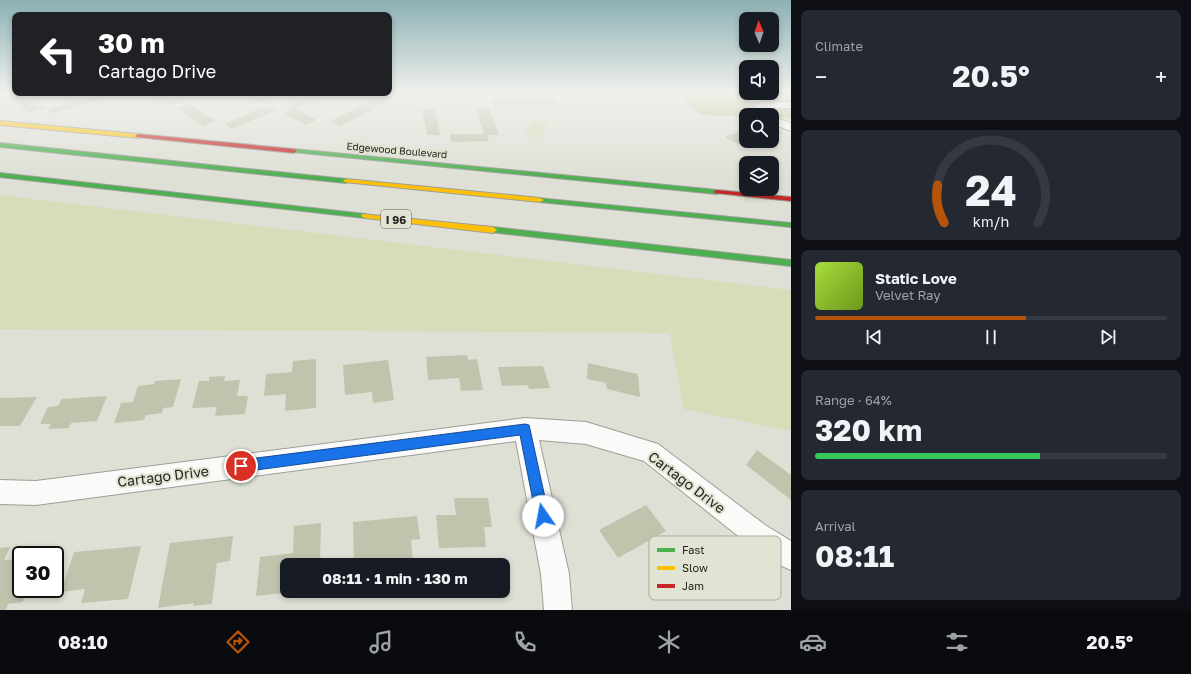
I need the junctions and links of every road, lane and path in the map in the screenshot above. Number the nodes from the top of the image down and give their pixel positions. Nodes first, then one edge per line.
1 (0, 123) edge
2 (779, 123) edge
3 (791, 127) edge
4 (0, 145) edge
5 (0, 175) edge
6 (791, 199) edge
7 (791, 225) edge
8 (791, 263) edge
9 (525, 429) junction
10 (0, 492) edge
11 (759, 536) edge
12 (781, 550) edge
13 (791, 557) edge
14 (558, 610) edge

1 - 6 main road, Edgewood Boulevard
2 - 3 street
4 - 7 main road
5 - 8 main road, I 96
9 - 10 street, Cartago Drive
9 - 11 street, Cartago Drive
9 - 14 street
12 - 13 street, Cartago Drive

